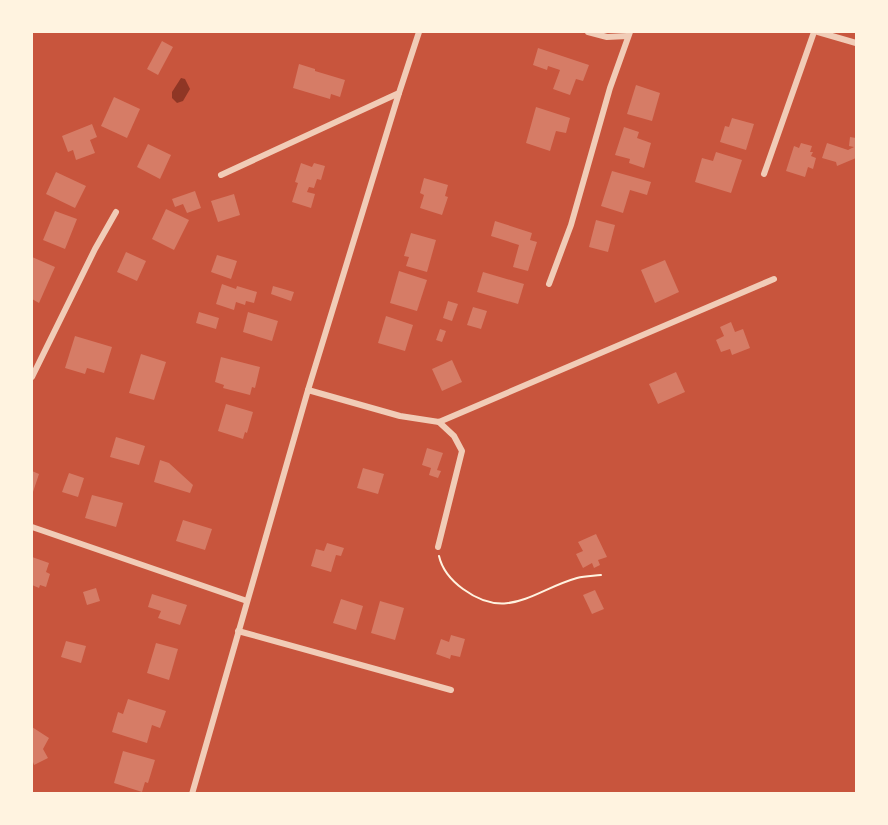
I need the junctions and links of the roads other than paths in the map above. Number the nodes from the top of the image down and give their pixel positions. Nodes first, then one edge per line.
1 (419, 32) edge
2 (588, 32) edge
3 (816, 32) edge
4 (628, 34) edge
5 (856, 43) edge
6 (399, 93) junction
7 (764, 174) dead end
8 (221, 175) dead end
9 (116, 212) dead end
10 (774, 279) dead end
11 (549, 284) dead end
12 (32, 377) edge
13 (308, 390) junction
14 (439, 422) junction
15 (32, 527) edge
16 (438, 547) road end
17 (247, 602) junction
18 (238, 631) junction
19 (451, 690) dead end
20 (192, 794) edge

1 - 6 street
2 - 4 street
3 - 5 street
3 - 7 street
4 - 11 street
6 - 8 street
6 - 13 street
9 - 12 street
10 - 14 street
13 - 14 street
13 - 17 street
14 - 16 street
15 - 17 street
17 - 18 street
18 - 19 street
18 - 20 street

